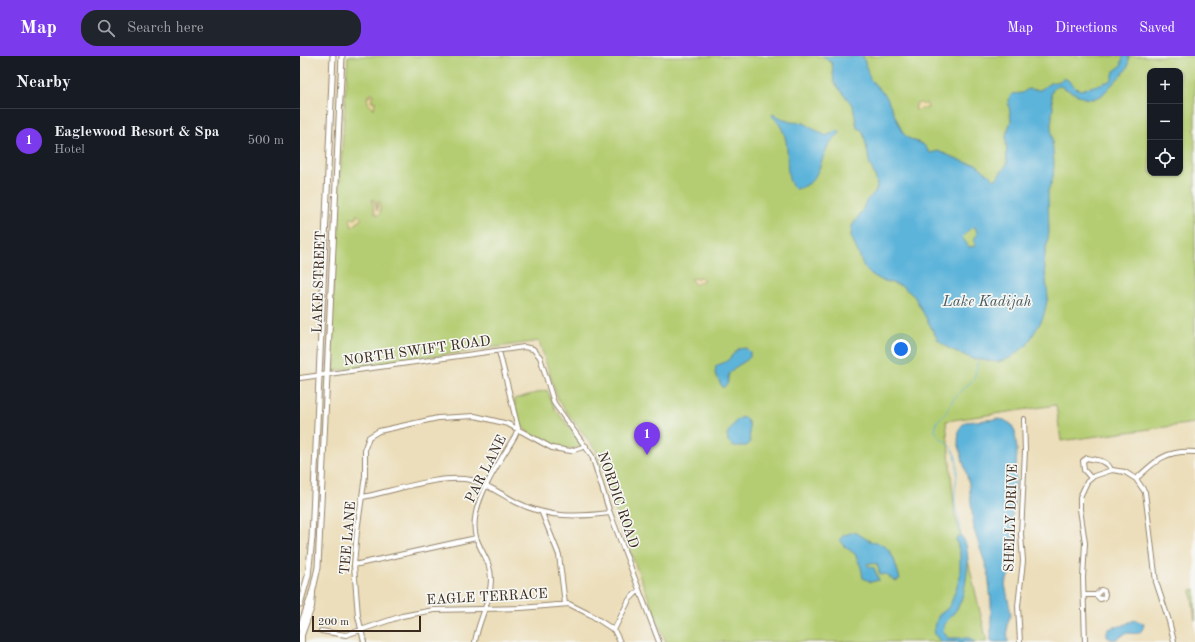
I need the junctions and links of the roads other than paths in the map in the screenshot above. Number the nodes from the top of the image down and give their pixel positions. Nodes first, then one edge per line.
1 (333, 56) edge
2 (342, 56) edge
3 (535, 350) joint
4 (498, 351) junction
5 (328, 374) junction
6 (318, 376) junction
7 (300, 378) edge
8 (1024, 419) dead end
9 (518, 428) junction
10 (586, 446) junction
11 (1195, 452) edge
12 (1111, 470) junction
13 (1091, 478) junction
14 (1136, 479) junction
15 (486, 486) junction
16 (363, 497) junction
17 (542, 513) junction
18 (610, 513) junction
19 (476, 538) junction
20 (354, 565) junction
21 (639, 590) junction
22 (312, 594) junction
23 (1084, 595) junction
24 (1096, 595) dead end
25 (300, 604) edge
26 (565, 604) junction
27 (484, 608) junction
28 (300, 627) edge
29 (614, 630) junction
30 (321, 631) dead end
31 (361, 632) junction
32 (301, 642) edge
33 (364, 642) edge
34 (475, 642) edge
35 (620, 642) edge
36 (659, 642) edge
37 (1020, 642) edge
38 (1085, 642) edge
39 (1174, 642) edge

1 - 6 main road, LAKE STREET
2 - 5 main road, LAKE STREET
3 - 4 street, NORTH SWIFT ROAD
3 - 10 street, NORDIC ROAD
4 - 5 street, NORTH SWIFT ROAD
4 - 9 street, PAR LANE
5 - 6 street, NORTH SWIFT ROAD
5 - 22 main road, LAKE STREET
6 - 7 street, NORTH SWIFT ROAD
6 - 25 main road, LAKE STREET
8 - 37 street, SHELLY DRIVE
9 - 10 street
9 - 15 street, PAR LANE
9 - 16 street, TEE LANE
10 - 18 street, NORDIC ROAD
11 - 14 street
12 - 13 street
12 - 13 street
12 - 14 street
13 - 23 street
14 - 39 street
15 - 16 street
15 - 17 street
15 - 19 street, PAR LANE
16 - 20 street, TEE LANE
17 - 18 street
17 - 26 street
18 - 21 street, NORDIC ROAD
19 - 20 street
19 - 27 street, PAR LANE
20 - 31 street, TEE LANE
21 - 29 street
21 - 36 street, NORDIC ROAD
22 - 28 main road, LAKE STREET
22 - 32 highway
23 - 24 street
23 - 38 street
26 - 27 street, EAGLE TERRACE
26 - 29 street, EAGLE TERRACE
27 - 31 street, EAGLE TERRACE
27 - 34 street, PAR LANE
29 - 35 street
30 - 31 street, EAGLE TERRACE
31 - 33 street, TEE LANE

